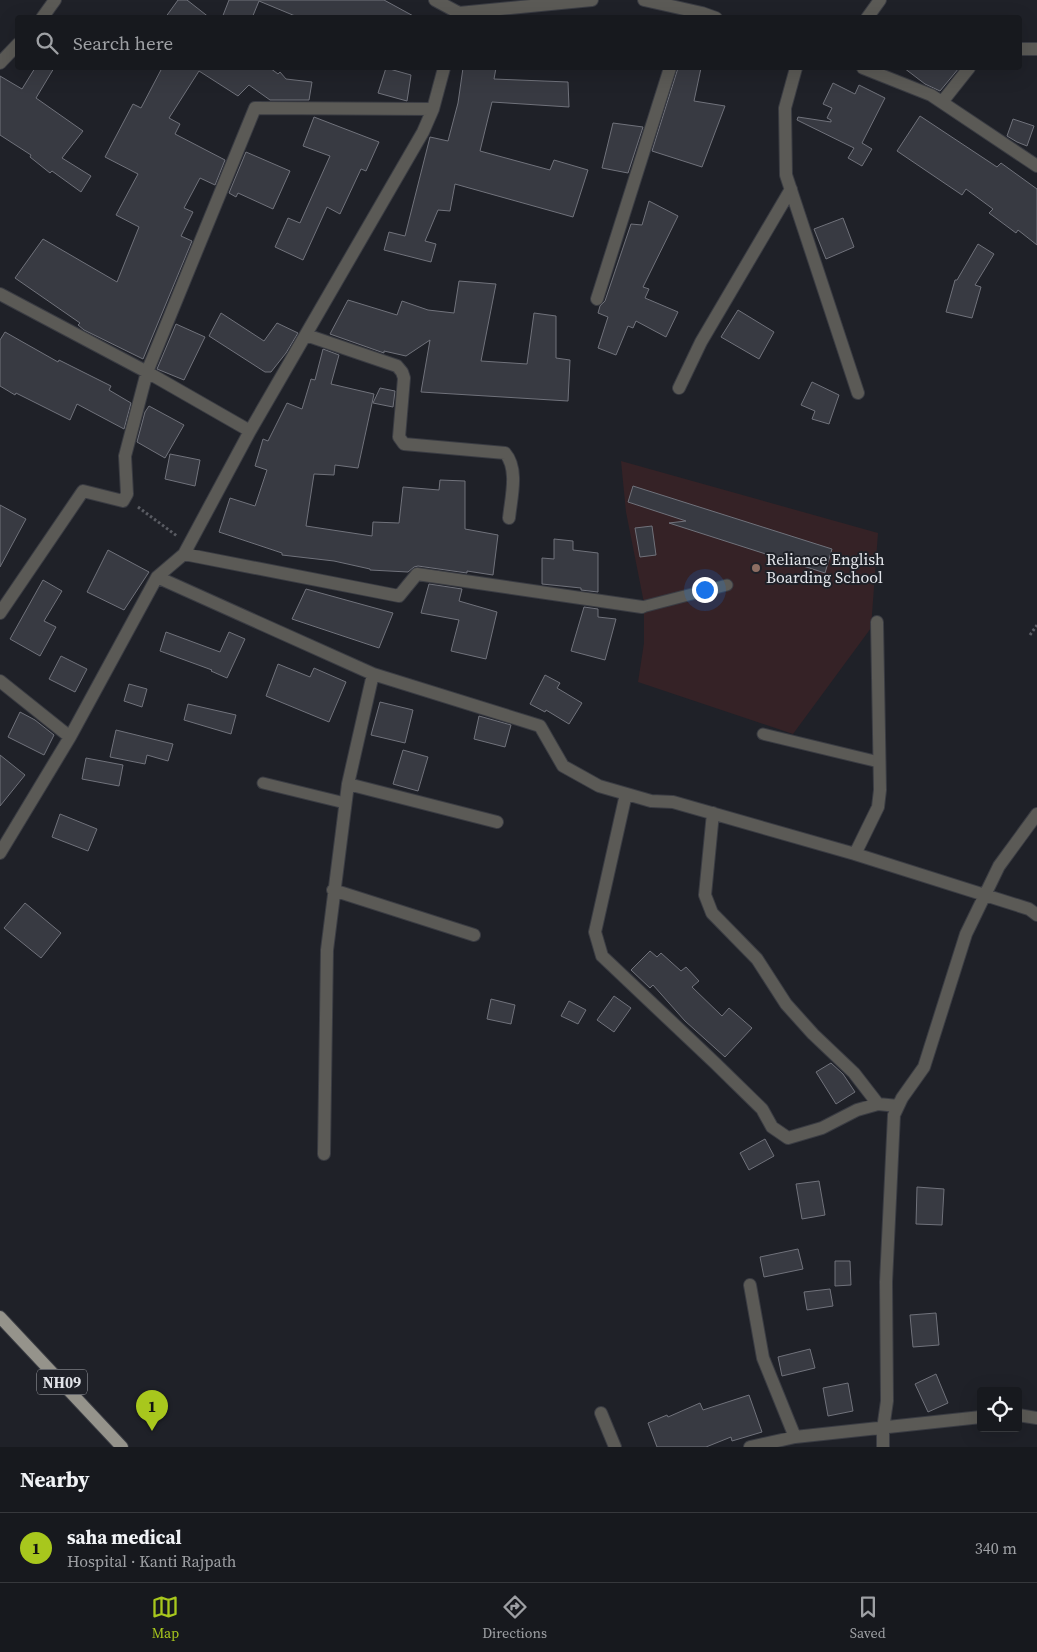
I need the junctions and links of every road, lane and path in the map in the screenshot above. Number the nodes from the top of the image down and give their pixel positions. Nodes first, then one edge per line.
1 (55, 0) edge
2 (435, 0) edge
3 (592, 0) edge
4 (644, 0) edge
5 (880, 0) edge
6 (687, 14) edge
7 (44, 15) edge
8 (459, 15) edge
9 (869, 15) edge
10 (15, 47) edge
11 (1022, 49) edge
12 (1037, 49) edge
13 (0, 63) edge
14 (443, 70) edge
15 (669, 70) edge
16 (795, 70) edge
17 (868, 70) edge
18 (967, 70) edge
19 (942, 102) junction
20 (433, 109) junction
21 (1037, 166) edge
22 (791, 189) junction
23 (0, 294) edge
24 (597, 299) dead end
25 (306, 335) junction
26 (147, 372) junction
27 (679, 388) dead end
28 (858, 393) dead end
29 (250, 430) junction
30 (125, 498) junction
31 (509, 518) dead end
32 (187, 550) junction
33 (157, 577) junction
34 (727, 585) dead end
35 (642, 607) joint
36 (0, 613) edge
37 (877, 622) dead end
38 (1037, 625) edge
39 (1030, 635) dead end
40 (373, 674) junction
41 (0, 681) edge
42 (763, 734) dead end
43 (70, 737) junction
44 (879, 762) junction
45 (263, 783) dead end
46 (348, 784) junction
47 (626, 794) junction
48 (345, 803) junction
49 (713, 813) junction
50 (1037, 814) edge
51 (497, 822) dead end
52 (0, 853) edge
53 (855, 854) junction
54 (333, 890) junction
55 (985, 895) junction
56 (1037, 915) edge
57 (474, 935) dead end
58 (878, 1104) junction
59 (898, 1106) junction
60 (324, 1154) dead end
61 (750, 1285) dead end
62 (0, 1317) edge
63 (601, 1413) dead end
64 (1022, 1415) edge
65 (977, 1417) edge
66 (1037, 1418) edge
67 (883, 1429) junction
68 (795, 1437) junction
69 (120, 1446) edge
70 (615, 1447) edge
71 (750, 1447) edge
72 (883, 1447) edge

1 - 7 street
2 - 8 street
3 - 8 street
4 - 6 street
5 - 9 street
10 - 13 street
11 - 12 street
14 - 20 street
15 - 24 street
16 - 22 street
17 - 19 street
18 - 19 street
19 - 21 street
20 - 25 street
20 - 26 street
22 - 27 street
22 - 28 street
23 - 26 street
25 - 29 street
25 - 31 street
26 - 29 street
26 - 30 street
29 - 32 street
30 - 32 path
30 - 36 street
32 - 33 street
32 - 35 street
33 - 40 street
33 - 43 street
34 - 35 lane
37 - 44 street
38 - 39 path
40 - 46 street
40 - 47 street
41 - 43 street
42 - 44 lane
43 - 52 street
44 - 53 street
45 - 48 lane
46 - 48 street
46 - 51 street
47 - 49 street
47 - 58 street
48 - 54 street
49 - 53 street
49 - 58 street
50 - 55 street
53 - 55 street
54 - 57 street
54 - 60 street
55 - 56 street
55 - 59 street
58 - 59 street
59 - 67 street
61 - 68 street
62 - 69 main road, NH09
63 - 70 street
64 - 66 street
65 - 67 street
67 - 68 street
67 - 72 street
68 - 71 street

